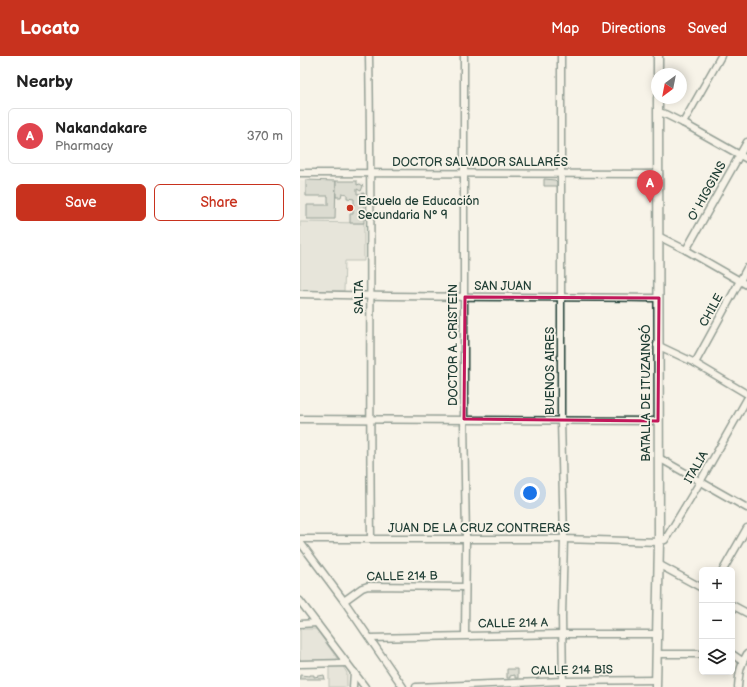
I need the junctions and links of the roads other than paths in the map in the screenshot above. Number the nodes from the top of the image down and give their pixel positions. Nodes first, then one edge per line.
1 (369, 56) edge
2 (464, 56) edge
3 (560, 56) edge
4 (658, 56) edge
5 (721, 56) edge
6 (658, 68) edge
7 (658, 104) edge
8 (658, 112) junction
9 (683, 124) junction
10 (747, 142) edge
11 (740, 155) junction
12 (747, 159) edge
13 (300, 173) edge
14 (371, 173) junction
15 (465, 174) junction
16 (561, 174) junction
17 (659, 174) junction
18 (658, 236) junction
19 (686, 250) junction
20 (747, 268) edge
21 (740, 281) junction
22 (747, 284) edge
23 (300, 294) edge
24 (370, 296) junction
25 (562, 296) junction
26 (464, 297) junction
27 (659, 298) junction
28 (657, 345) junction
29 (695, 363) junction
30 (747, 394) edge
31 (747, 399) edge
32 (369, 418) junction
33 (300, 419) edge
34 (464, 419) junction
35 (561, 420) junction
36 (658, 421) junction
37 (659, 458) junction
38 (700, 482) junction
39 (747, 508) edge
40 (747, 528) edge
41 (371, 538) junction
42 (564, 538) junction
43 (466, 540) junction
44 (300, 541) edge
45 (658, 542) junction
46 (658, 564) junction
47 (725, 567) edge
48 (699, 586) edge
49 (465, 587) junction
50 (300, 601) edge
51 (344, 601) junction
52 (735, 607) edge
53 (747, 613) edge
54 (300, 624) edge
55 (317, 624) junction
56 (562, 634) junction
57 (657, 634) junction
58 (465, 635) junction
59 (370, 638) junction
60 (657, 654) junction
61 (699, 654) edge
62 (747, 654) edge
63 (735, 656) edge
64 (742, 661) junction
65 (347, 663) junction
66 (300, 664) edge
67 (354, 672) junction
68 (656, 683) edge
69 (563, 684) edge
70 (352, 687) edge
71 (365, 687) edge
72 (403, 687) edge
73 (416, 687) edge
74 (738, 687) edge

1 - 14 street, SALTA
2 - 15 street, DOCTOR A. CRISTEIN
3 - 16 street, BUENOS AIRES
4 - 6 main road
5 - 9 street
7 - 8 main road, BATALLA DE ITUZAINGÓ
8 - 9 street
8 - 17 main road, BATALLA DE ITUZAINGÓ
9 - 11 street
10 - 11 street, O' HIGGINS
11 - 12 street
11 - 19 street, O' HIGGINS
13 - 14 street, DOCTOR SALVADOR SALLARÉS
14 - 15 street, DOCTOR SALVADOR SALLARÉS
14 - 24 street, SALTA
15 - 16 street, DOCTOR SALVADOR SALLARÉS
15 - 26 street, DOCTOR A. CRISTEIN
16 - 17 street, DOCTOR SALVADOR SALLARÉS
16 - 25 street, BUENOS AIRES
17 - 18 main road, BATALLA DE ITUZAINGÓ
18 - 19 street
18 - 27 main road, BATALLA DE ITUZAINGÓ
19 - 21 street
20 - 21 street, CHILE
21 - 22 street
21 - 29 street, CHILE
23 - 24 street, SAN JUAN
24 - 26 street, SAN JUAN
24 - 32 street, SALTA
25 - 26 street, SAN JUAN
25 - 27 street, SAN JUAN
25 - 35 street, BUENOS AIRES
26 - 34 street, DOCTOR A. CRISTEIN
27 - 28 main road, BATALLA DE ITUZAINGÓ
28 - 29 street
28 - 36 main road, BATALLA DE ITUZAINGÓ
29 - 30 street
31 - 38 street, ITALIA
32 - 33 street
32 - 34 street
32 - 41 street, SALTA
34 - 35 street
34 - 43 street, DOCTOR A. CRISTEIN
35 - 36 street
35 - 42 street, BUENOS AIRES
36 - 37 main road, BATALLA DE ITUZAINGÓ
37 - 38 street
37 - 45 main road, BATALLA DE ITUZAINGÓ
38 - 39 street
38 - 45 street, ITALIA
40 - 47 street
41 - 43 street, JUAN DE LA CRUZ CONTRERAS
41 - 44 street, JUAN DE LA CRUZ CONTRERAS
42 - 43 street, JUAN DE LA CRUZ CONTRERAS
42 - 45 street, JUAN DE LA CRUZ CONTRERAS
42 - 56 street, BUENOS AIRES
43 - 49 street, DOCTOR A. CRISTEIN
44 - 51 street
45 - 46 main road, BATALLA DE ITUZAINGÓ
46 - 48 street
46 - 57 main road, BATALLA DE ITUZAINGÓ
49 - 51 street, CALLE 214 B
49 - 58 street, DOCTOR A. CRISTEIN
50 - 55 street
51 - 59 street
52 - 53 street
54 - 55 street
55 - 65 street
56 - 57 street, CALLE 214 A
56 - 58 street, CALLE 214 A
56 - 69 street, BUENOS AIRES
57 - 60 main road, BATALLA DE ITUZAINGÓ
58 - 59 street, CALLE 214 A
59 - 72 street
60 - 61 street
60 - 68 main road, BATALLA DE ITUZAINGÓ
62 - 64 street
63 - 64 street
64 - 74 street
65 - 66 street
65 - 67 street
67 - 70 street
67 - 71 street
68 - 69 street, CALLE 214 BIS
69 - 73 street, CALLE 214 BIS

